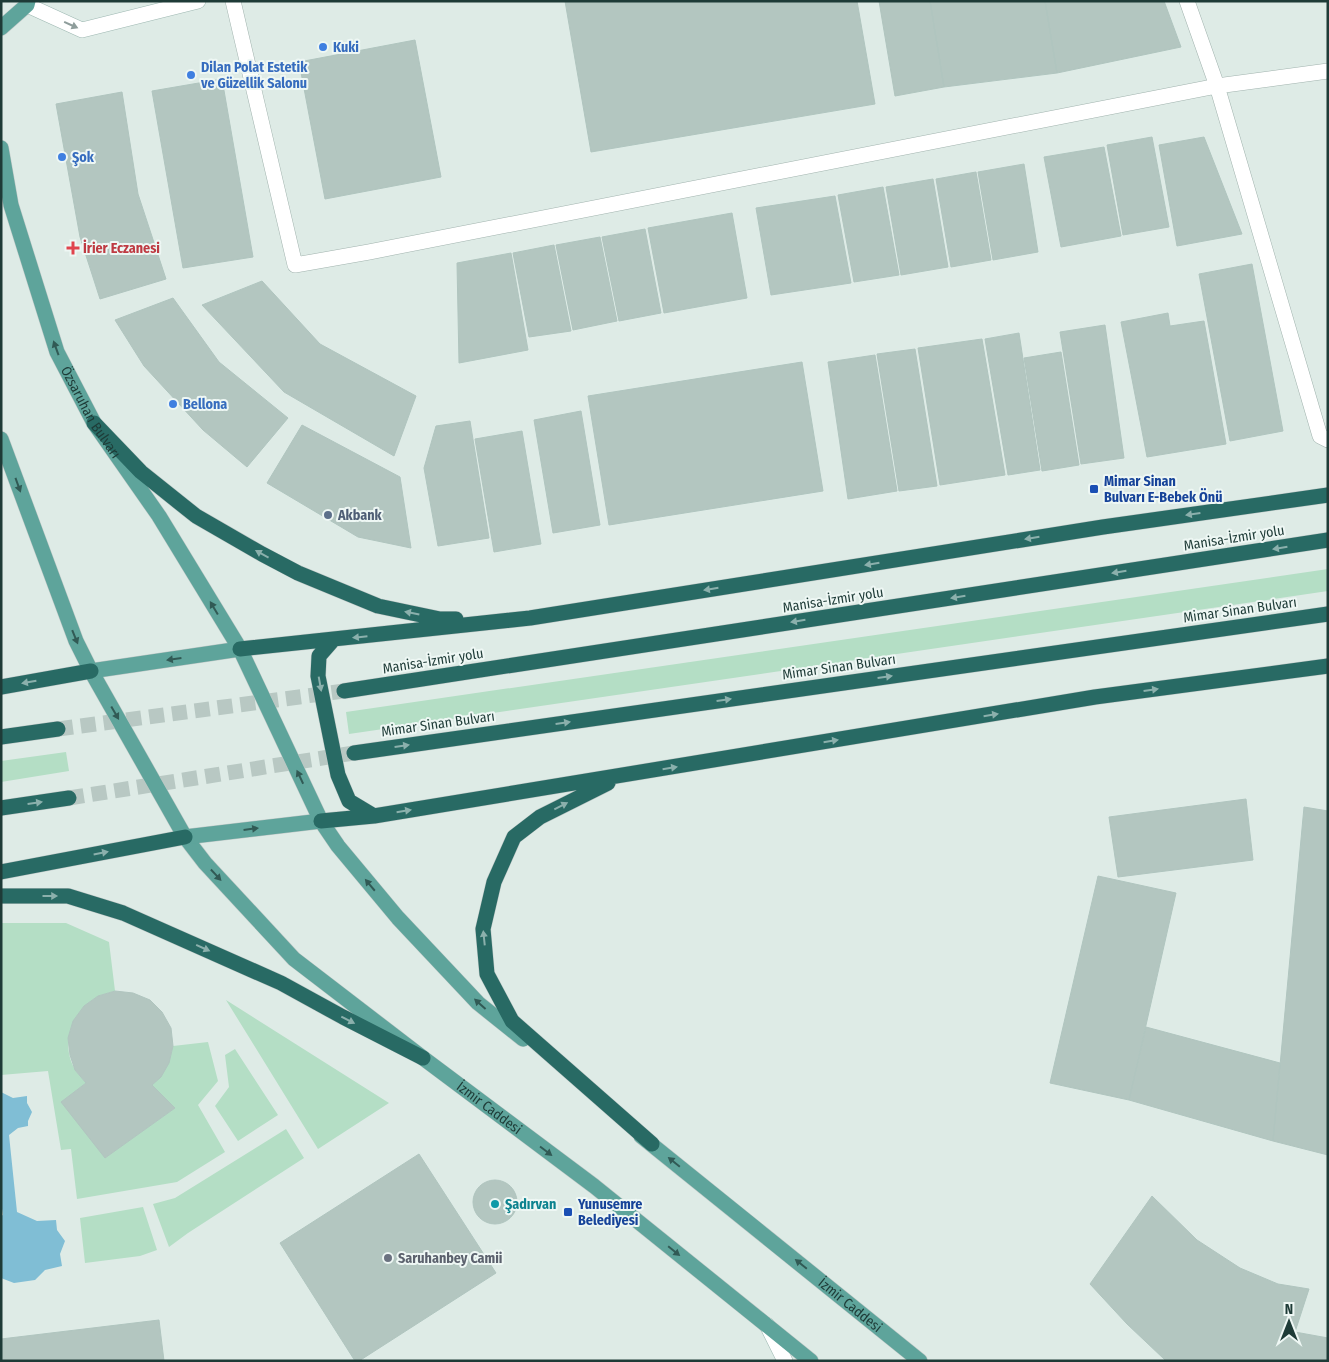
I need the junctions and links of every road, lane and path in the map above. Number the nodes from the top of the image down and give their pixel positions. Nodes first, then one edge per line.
1 (198, 1) edge
2 (233, 1) edge
3 (1187, 1) edge
4 (28, 3) edge
5 (1, 28) edge
6 (1328, 71) edge
7 (1217, 86) junction
8 (1, 148) edge
9 (94, 423) junction
10 (1, 439) edge
11 (1328, 440) edge
12 (1328, 495) edge
13 (1328, 540) edge
14 (1328, 614) edge
15 (530, 618) junction
16 (332, 640) junction
17 (240, 650) junction
18 (1328, 666) edge
19 (91, 671) junction
20 (1, 687) edge
21 (344, 691) tunnel mouth
22 (58, 729) tunnel mouth
23 (1, 737) edge
24 (354, 753) tunnel mouth
25 (622, 776) junction
26 (69, 798) tunnel mouth
27 (1, 808) edge
28 (374, 816) junction
29 (321, 821) junction
30 (186, 837) junction
31 (1, 872) edge
32 (1, 896) edge
33 (422, 1058) junction
34 (652, 1144) junction
35 (767, 1325) junction
36 (785, 1361) edge
37 (811, 1361) edge
38 (920, 1361) edge

4 -> 1 street
2 - 7 street
3 - 7 street
4 - 5 main road
6 - 7 street
7 - 11 street
9 -> 8 main road, Özsaruhan Bulvarı
15 -> 9 highway
17 -> 9 main road, Özsaruhan Bulvarı
10 -> 19 main road
12 -> 15 highway
13 -> 21 highway, Manisa-İzmir yolu
24 -> 14 highway, Mimar Sinan Bulvarı
15 -> 16 highway
16 - 17 highway
16 -> 28 highway
17 -> 19 main road
29 -> 17 main road, Özsaruhan Bulvarı
25 -> 18 highway
19 -> 20 highway
19 -> 30 main road, İzmir Caddesi
22 - 23 highway
28 -> 25 highway
34 -> 25 highway
27 -> 26 highway
28 - 29 highway
30 -> 29 main road
34 -> 29 main road, İzmir Caddesi
31 -> 30 highway
30 -> 33 main road, İzmir Caddesi
32 -> 33 highway
33 -> 35 main road, İzmir Caddesi
38 -> 34 main road, İzmir Caddesi
35 - 36 street
35 - 37 main road, İzmir Caddesi

